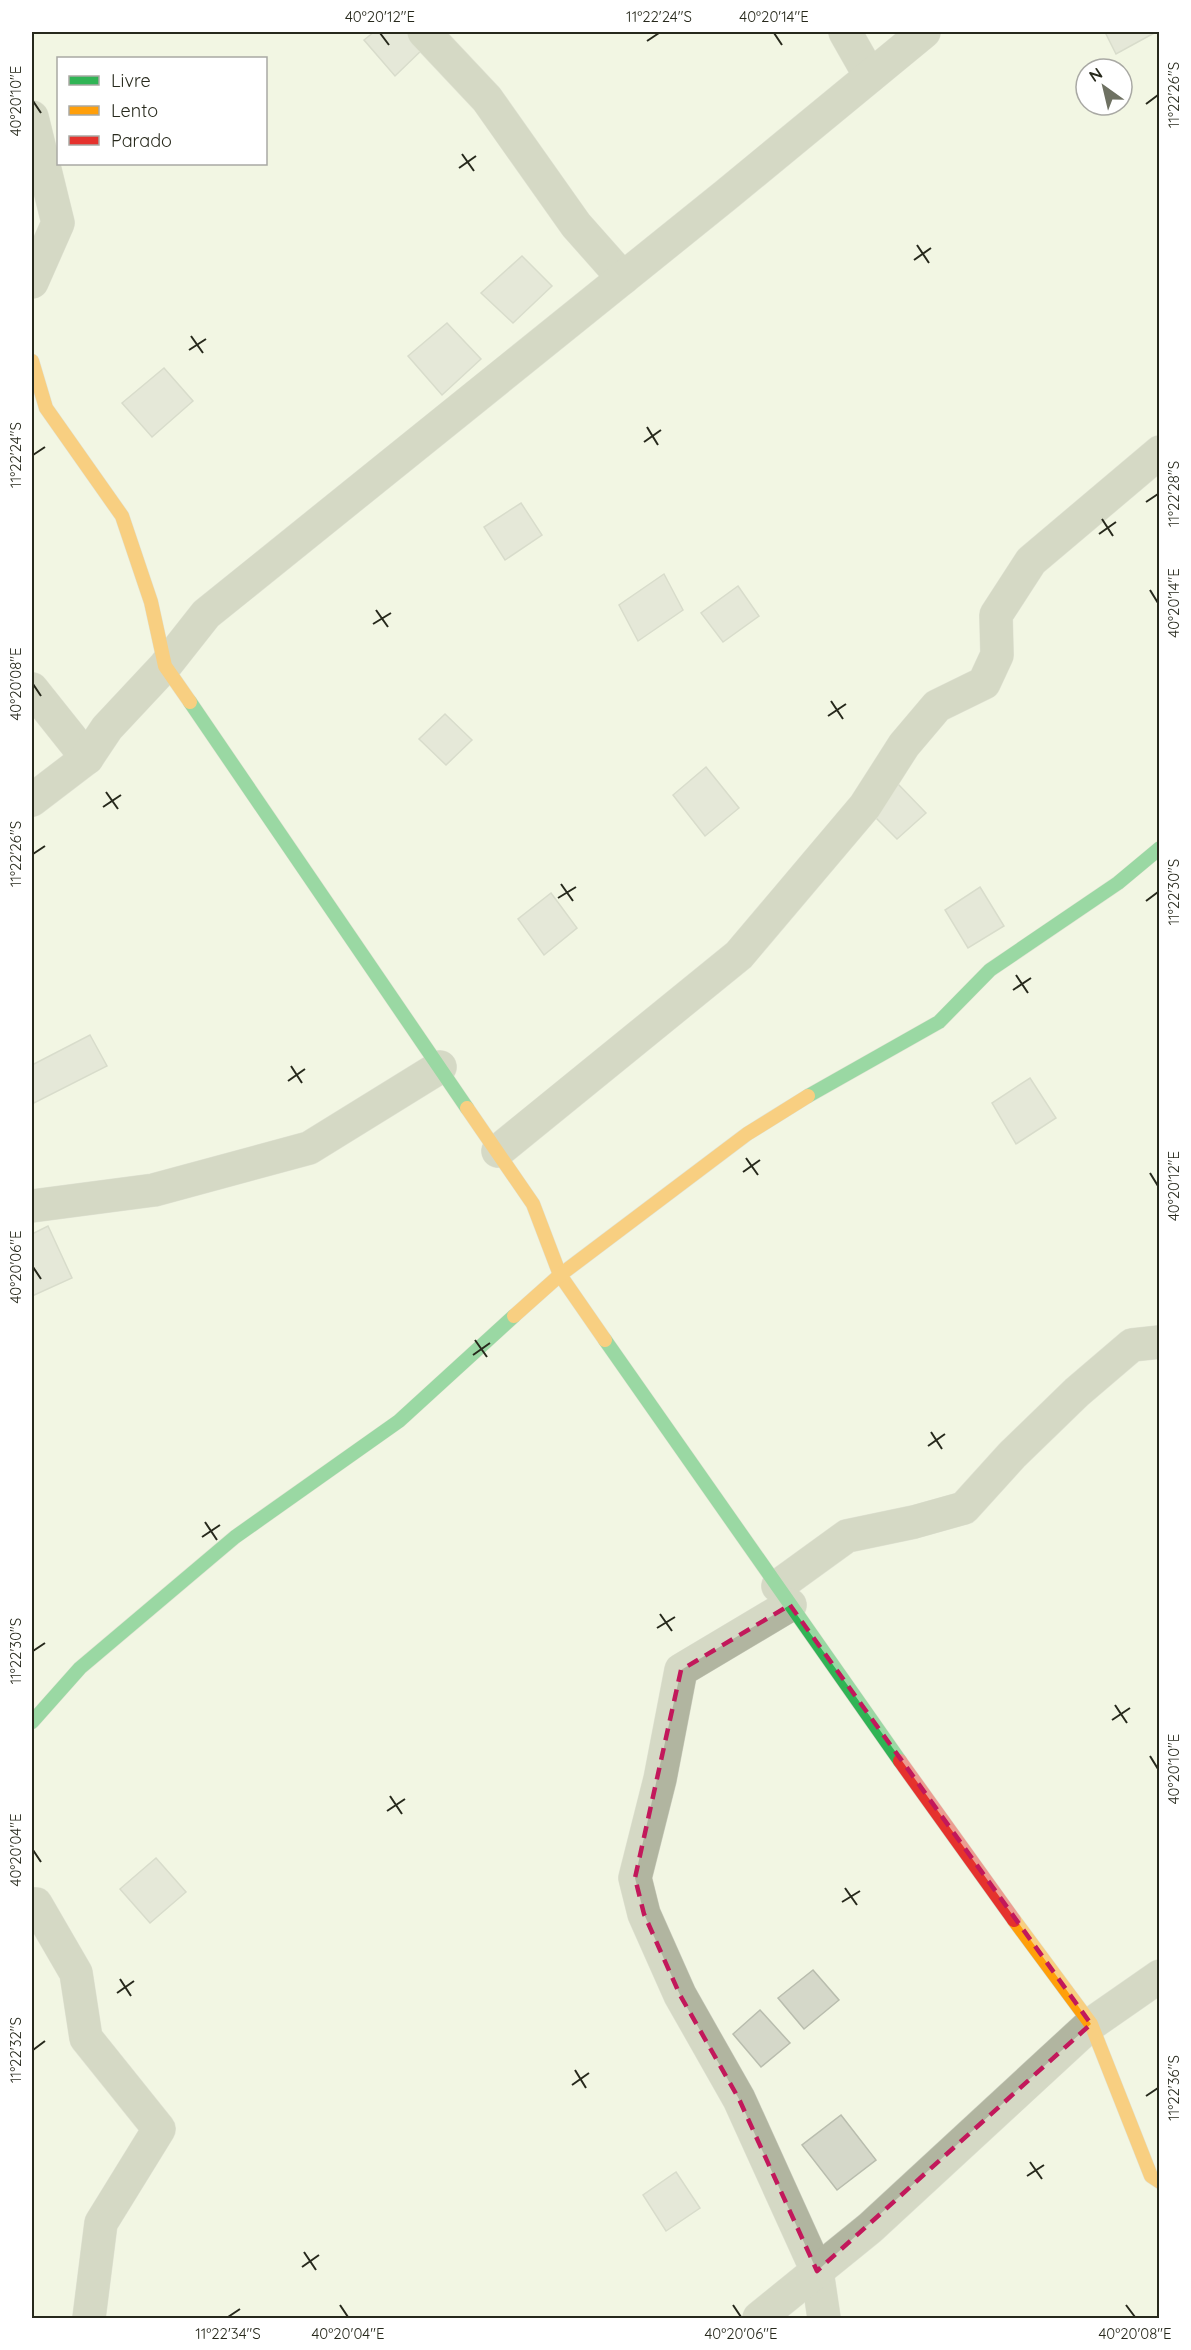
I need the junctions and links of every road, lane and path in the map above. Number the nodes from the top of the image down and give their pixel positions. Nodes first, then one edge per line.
1 (424, 32) edge
2 (845, 32) edge
3 (924, 32) edge
4 (870, 76) junction
5 (32, 117) edge
6 (623, 278) junction
7 (32, 282) edge
8 (32, 361) edge
9 (1160, 452) edge
10 (165, 666) junction
11 (32, 689) edge
12 (87, 758) junction
13 (32, 800) edge
14 (1160, 848) edge
15 (440, 1067) junction
16 (498, 1151) junction
17 (32, 1206) edge
18 (560, 1275) junction
19 (1160, 1342) edge
20 (784, 1595) junction
21 (32, 1722) edge
22 (32, 1904) edge
23 (1160, 1976) edge
24 (1091, 2024) junction
25 (1160, 2182) edge
26 (817, 2271) junction
27 (88, 2319) edge
28 (759, 2319) edge
29 (824, 2319) edge

1 - 6 street
2 - 4 street
3 - 4 street
4 - 6 street
5 - 7 street
6 - 10 street
8 - 10 street
9 - 16 street
10 - 12 street
10 - 15 street
11 - 12 street
12 - 13 street
14 - 18 street
15 - 16 street
15 - 17 street
16 - 18 street
18 - 20 street
18 - 21 street
19 - 20 street
20 - 24 street
20 - 26 street
22 - 27 street
23 - 24 street
24 - 25 street
24 - 26 street
26 - 28 street
26 - 29 street

